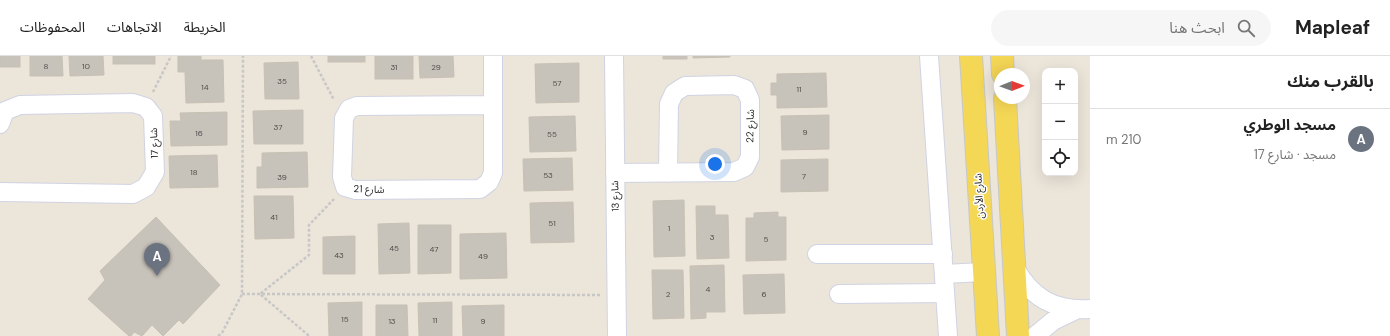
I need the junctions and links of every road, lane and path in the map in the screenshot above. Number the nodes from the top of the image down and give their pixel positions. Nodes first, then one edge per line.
1 (171, 56) edge
2 (243, 56) edge
3 (311, 56) edge
4 (492, 56) edge
5 (614, 56) edge
6 (929, 56) edge
7 (971, 56) edge
8 (1002, 56) edge
9 (1003, 68) edge
10 (493, 104) junction
11 (1004, 104) edge
12 (146, 107) junction
13 (344, 118) junction
14 (0, 124) edge
15 (615, 173) junction
16 (668, 173) junction
17 (345, 187) junction
18 (0, 192) edge
19 (817, 254) dead end
20 (943, 254) junction
21 (1014, 266) junction
22 (983, 272) junction
23 (944, 274) junction
24 (945, 293) junction
25 (242, 294) junction
26 (260, 294) junction
27 (839, 294) dead end
28 (617, 295) junction
29 (1083, 309) edge
30 (218, 336) edge
31 (308, 336) edge
32 (616, 336) edge
33 (948, 336) edge
34 (988, 336) edge
35 (1018, 336) edge
36 (1034, 336) edge

1 - 12 path
2 - 25 path
3 - 13 path
4 - 10 street, شارع 21
5 - 15 street, شارع 13
6 - 20 street
7 - 22 main road, شارع الأردن
8 - 9 main road
10 - 13 street
10 - 17 street, شارع 21
11 - 21 main road
12 - 14 street
12 - 18 street, شارع 17
13 - 17 street, شارع 21
15 - 16 street, شارع 22
15 - 28 street, شارع 13
16 - 16 street, شارع 22
17 - 26 path
19 - 20 street
20 - 23 street
21 - 29 street
21 - 35 main road
22 - 23 street
22 - 34 main road, شارع الأردن
23 - 24 street
24 - 27 street
24 - 33 street
25 - 26 path
25 - 30 path
26 - 28 path
26 - 31 path
28 - 32 street, شارع 13
29 - 36 street

